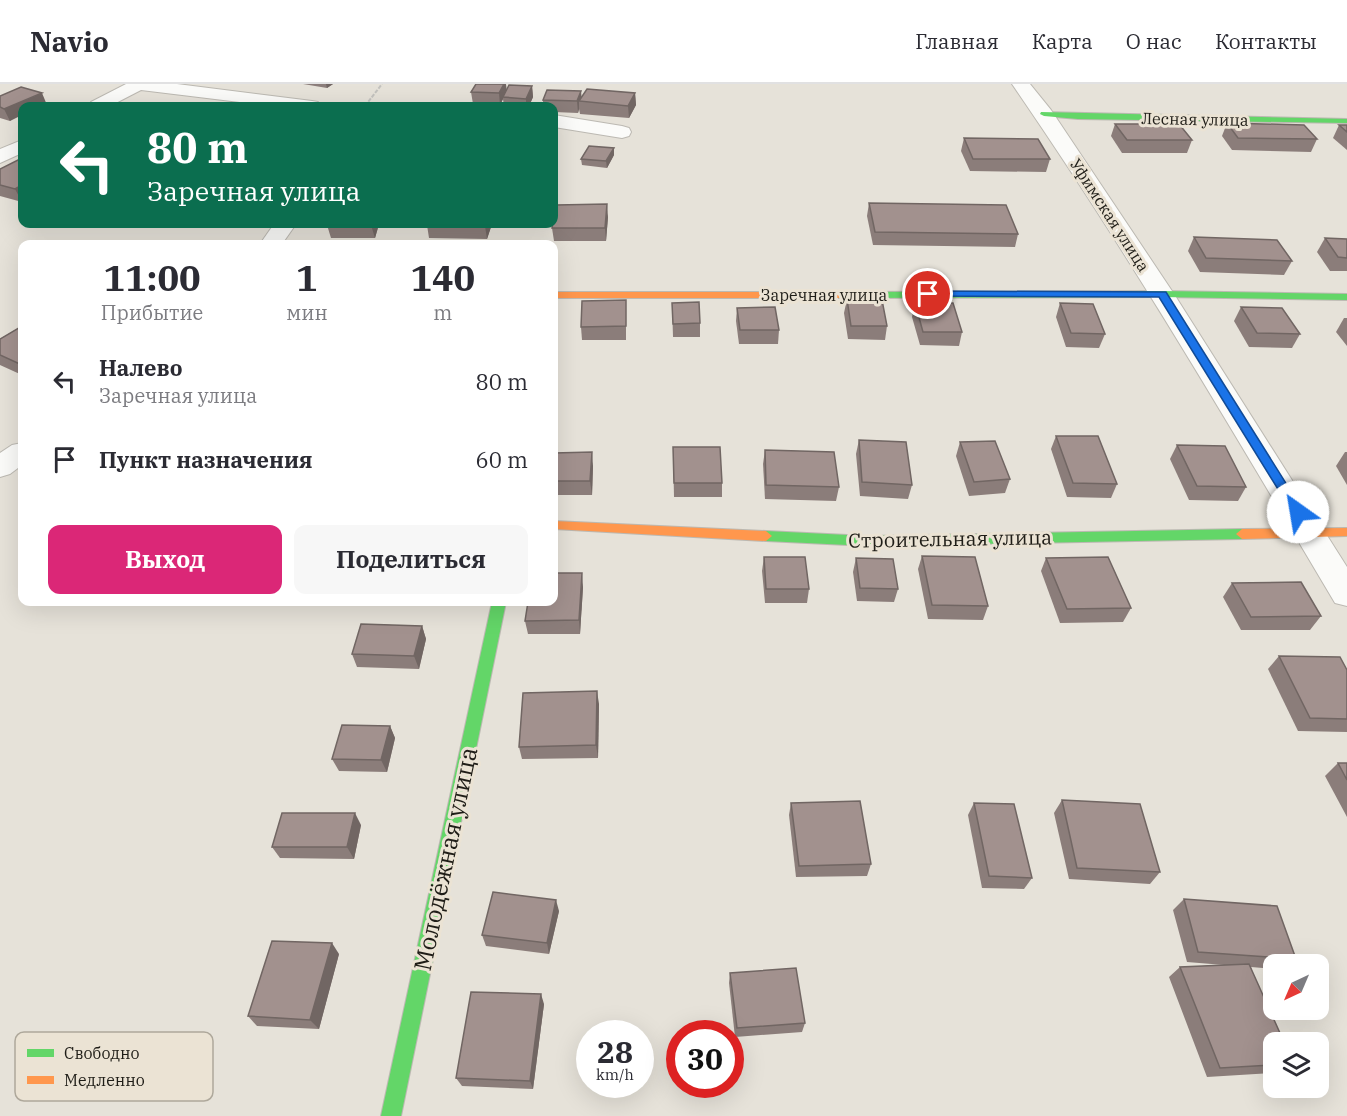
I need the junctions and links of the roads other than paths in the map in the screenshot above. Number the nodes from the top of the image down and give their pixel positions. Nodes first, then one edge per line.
1 (136, 84) edge
2 (1021, 84) edge
3 (104, 102) edge
4 (280, 102) edge
5 (1044, 114) junction
6 (1347, 121) edge
7 (558, 122) edge
8 (622, 132) dead end
9 (18, 148) edge
10 (0, 157) edge
11 (1162, 294) junction
12 (558, 295) edge
13 (1347, 297) edge
14 (18, 455) edge
15 (0, 467) edge
16 (558, 525) edge
17 (1310, 532) junction
18 (1347, 532) edge
19 (1347, 594) edge
20 (499, 606) edge
21 (391, 1116) edge

1 - 3 street
1 - 4 street
2 - 5 street, Уфимская улица
5 - 6 street, Лесная улица
5 - 11 street, Уфимская улица
7 - 8 street
9 - 10 street
11 - 12 street, Заречная улица
11 - 13 street, Заречная улица
11 - 17 street, Уфимская улица
14 - 15 street
16 - 17 street, Строительная улица
17 - 18 street, Строительная улица
17 - 19 street, Уфимская улица
20 - 21 street, Молодёжная улица

